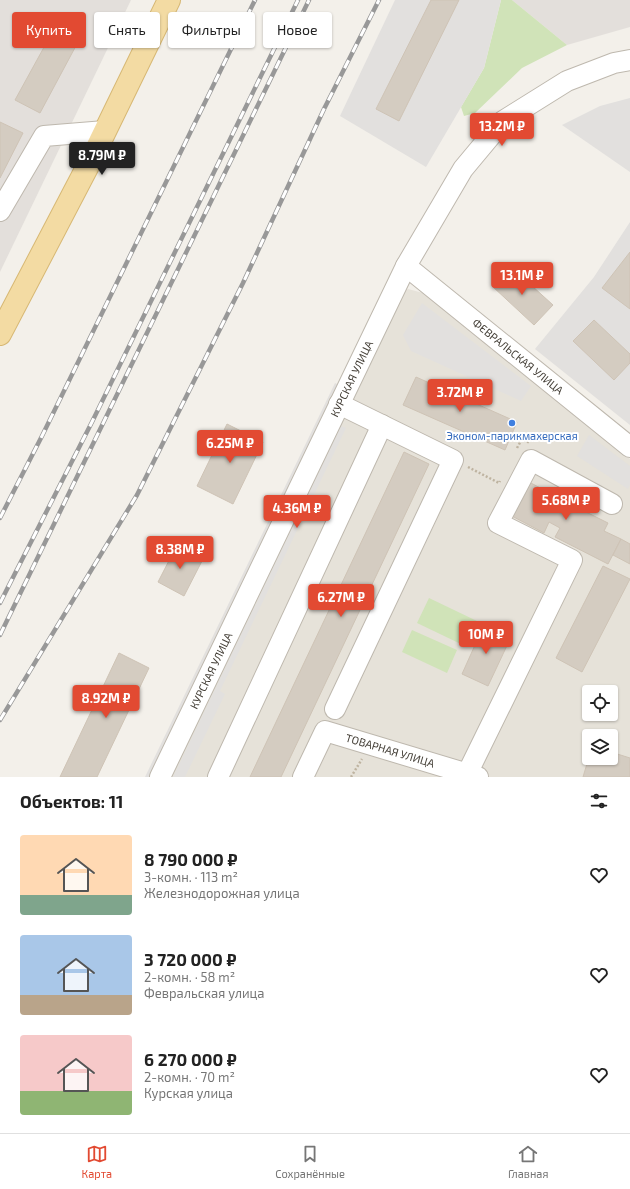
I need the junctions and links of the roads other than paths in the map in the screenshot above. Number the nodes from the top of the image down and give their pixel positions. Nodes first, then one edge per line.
1 (169, 0) edge
2 (630, 60) edge
3 (105, 130) junction
4 (0, 211) edge
5 (406, 266) junction
6 (0, 334) edge
7 (340, 404) junction
8 (382, 425) junction
9 (630, 447) edge
10 (612, 504) dead end
11 (335, 709) dead end
12 (472, 775) edge
13 (160, 777) edge
14 (218, 777) edge
15 (303, 777) edge

1 - 3 main road
2 - 5 street, КУРСКАЯ УЛИЦА
3 - 4 street
3 - 6 main road
5 - 7 street, КУРСКАЯ УЛИЦА
5 - 9 street, ФЕВРАЛЬСКАЯ УЛИЦА
7 - 8 street
7 - 13 street, КУРСКАЯ УЛИЦА
8 - 11 street
8 - 14 street
10 - 12 street
12 - 15 street, ТОВАРНАЯ УЛИЦА

